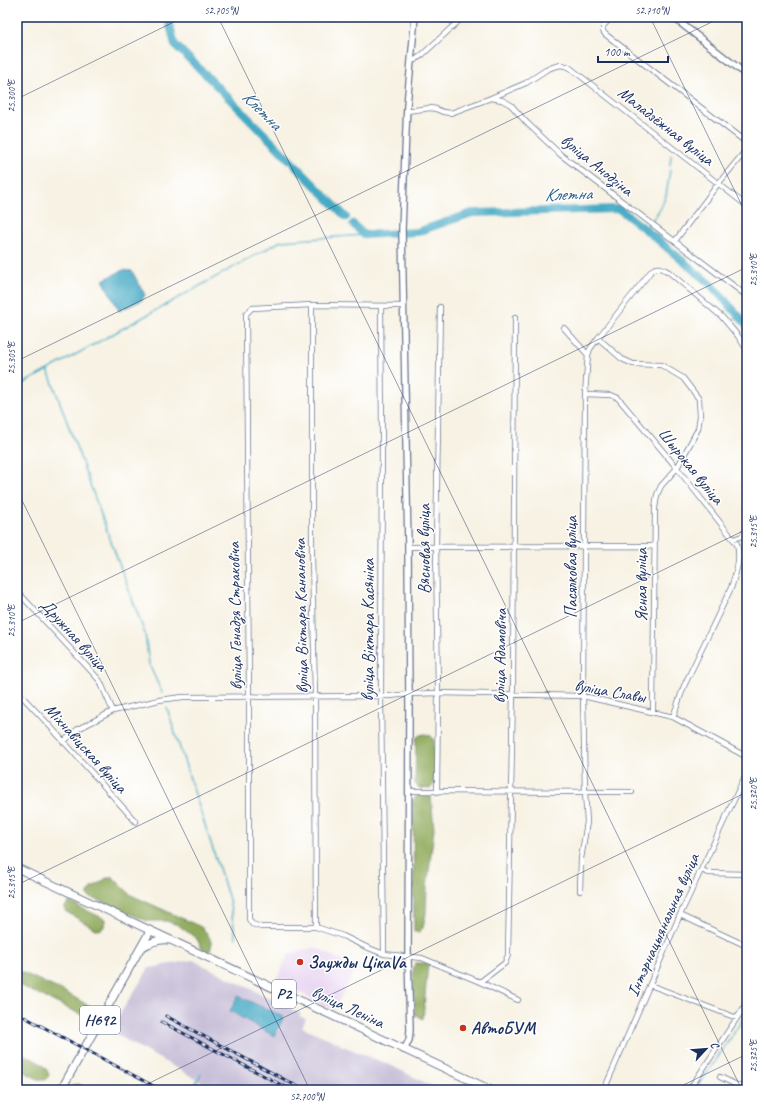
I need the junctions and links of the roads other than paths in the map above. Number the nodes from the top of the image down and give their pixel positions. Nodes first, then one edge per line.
1 (415, 17) edge
2 (463, 17) edge
3 (612, 17) edge
4 (673, 17) edge
5 (411, 60) junction
6 (747, 76) edge
7 (491, 98) junction
8 (407, 111) junction
9 (747, 143) edge
10 (747, 149) edge
11 (718, 184) junction
12 (747, 206) edge
13 (675, 241) junction
14 (747, 296) edge
15 (312, 305) junction
16 (381, 306) junction
17 (404, 306) junction
18 (440, 307) dead end
19 (515, 318) dead end
20 (564, 328) dead end
21 (598, 338) junction
22 (747, 350) edge
23 (588, 354) junction
24 (585, 394) junction
25 (678, 466) junction
26 (747, 528) edge
27 (734, 539) junction
28 (584, 545) junction
29 (436, 546) junction
30 (514, 546) junction
31 (654, 546) junction
32 (408, 547) junction
33 (17, 591) edge
34 (17, 692) edge
35 (438, 693) junction
36 (409, 694) junction
37 (513, 695) junction
38 (249, 696) junction
39 (381, 696) junction
40 (583, 696) junction
41 (315, 697) junction
42 (113, 711) junction
43 (653, 712) junction
44 (673, 717) junction
45 (63, 742) junction
46 (747, 757) edge
47 (747, 772) edge
48 (409, 791) junction
49 (511, 791) junction
50 (437, 792) junction
51 (585, 792) junction
52 (632, 792) dead end
53 (136, 822) dead end
54 (17, 868) edge
55 (702, 870) junction
56 (747, 874) edge
57 (580, 891) dead end
58 (680, 916) junction
59 (316, 927) junction
60 (150, 931) junction
61 (170, 940) junction
62 (747, 946) edge
63 (139, 950) junction
64 (384, 954) junction
65 (408, 957) junction
66 (480, 982) junction
67 (650, 985) junction
68 (518, 1000) dead end
69 (747, 1003) edge
70 (737, 1018) junction
71 (404, 1050) junction
72 (720, 1077) dead end
73 (61, 1090) edge
74 (491, 1090) edge
75 (604, 1090) edge
76 (689, 1090) edge
77 (747, 1090) edge

1 - 5 street
2 - 5 street
3 - 9 street
4 - 6 street
5 - 8 street
7 - 8 street
7 - 11 street, Маладзёжная вуліца
7 - 13 street, вуліца Анодзіна
8 - 17 street
10 - 11 street
11 - 12 street, Маладзёжная вуліца
11 - 13 street
13 - 14 street, вуліца Анодзіна
15 - 16 street
15 - 38 street, вуліца Генадзя Страковіча
15 - 41 street, вуліца Віктара Канановіча
16 - 17 street
16 - 39 street, вуліца Віктара Касяніка
17 - 32 street
18 - 29 street, Вясновая вуліца
19 - 30 street, вуліца Адамовіча
20 - 23 street
21 - 22 street, Пасялковая вуліца
21 - 23 street, Пасялковая вуліца
21 - 25 street, Шырокая вуліца
23 - 24 street, Пасялковая вуліца
24 - 25 street, Шырокая вуліца
24 - 28 street, Пасялковая вуліца
25 - 27 street, Шырокая вуліца
25 - 31 street, Ясная вуліца
26 - 27 street
27 - 44 street, Шырокая вуліца
28 - 30 street
28 - 31 street
28 - 40 street, Пасялковая вуліца
29 - 30 street
29 - 32 street
29 - 35 street, Вясновая вуліца
30 - 37 street, вуліца Адамовіча
31 - 43 street, Ясная вуліца
32 - 36 street
33 - 42 street, Дружная вуліца
34 - 45 street, Міхнавіцская вуліца
35 - 36 street, вуліца Славы
35 - 37 street, вуліца Славы
35 - 50 street, Вясновая вуліца
36 - 39 street, вуліца Славы
36 - 48 street
37 - 40 street, вуліца Славы
37 - 49 street, вуліца Адамовіча
38 - 41 street, вуліца Славы
38 - 42 street, вуліца Славы
38 - 59 street, вуліца Генадзя Страковіча
39 - 41 street, вуліца Славы
39 - 64 street, вуліца Віктара Касяніка
40 - 43 street, вуліца Славы
40 - 51 street, Пасялковая вуліца
41 - 59 street, вуліца Віктара Канановіча
42 - 45 street
43 - 44 street, вуліца Славы
44 - 46 street, вуліца Славы
45 - 53 street, Міхнавіцская вуліца
47 - 55 street, Інтэрнацыянальная вуліца
48 - 50 street
48 - 65 street
49 - 50 street
49 - 51 street
49 - 66 street, вуліца Адамовіча
51 - 52 street
51 - 57 street, Пасялковая вуліца
54 - 60 main road, Р2
55 - 56 street
55 - 58 street, Інтэрнацыянальная вуліца
58 - 62 street
58 - 67 street, Інтэрнацыянальная вуліца
59 - 64 street
60 - 61 main road, вуліца Леніна / Р2
60 - 63 main road, Н692
61 - 63 main road
61 - 71 main road, вуліца Леніна / Р2
63 - 73 main road, Н692
64 - 65 street
65 - 66 street
65 - 71 street
66 - 68 street
67 - 70 street
67 - 75 street, Інтэрнацыянальная вуліца
69 - 70 street
70 - 76 street
71 - 74 main road, вуліца Леніна / Р2
72 - 77 street

